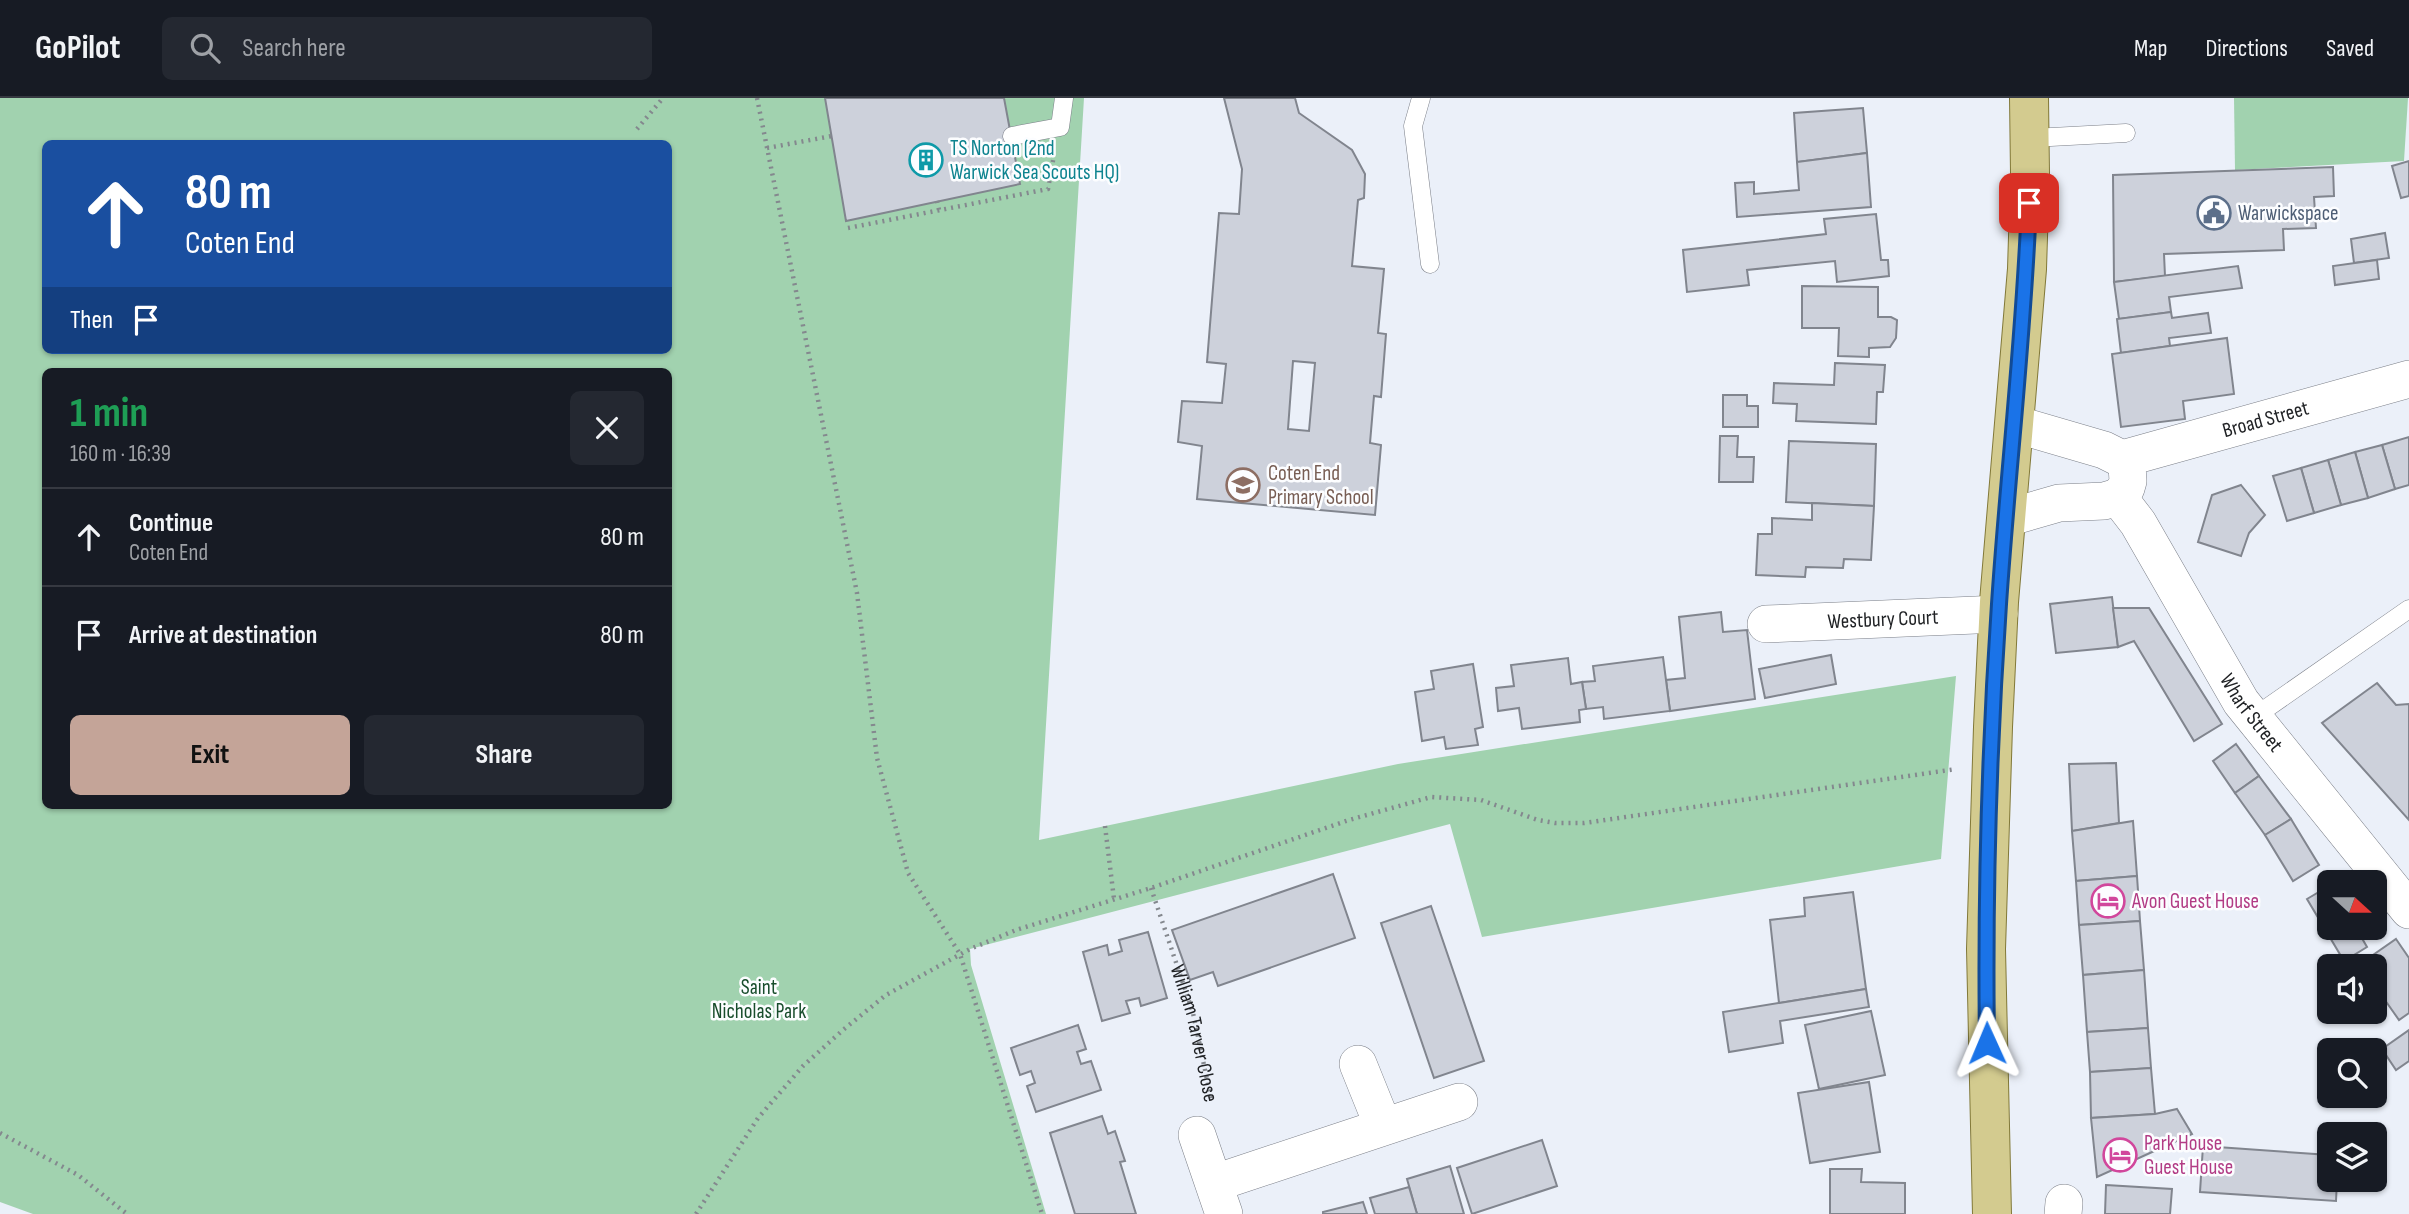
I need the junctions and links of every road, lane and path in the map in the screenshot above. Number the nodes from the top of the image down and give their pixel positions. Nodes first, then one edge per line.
1 (663, 98) edge
2 (757, 98) edge
3 (1064, 98) edge
4 (1421, 98) edge
5 (2029, 98) edge
6 (1060, 127) junction
7 (637, 129) dead end
8 (2126, 133) dead end
9 (832, 136) dead end
10 (1012, 136) dead end
11 (2030, 138) junction
12 (767, 148) junction
13 (937, 201) dead end
14 (939, 210) junction
15 (848, 228) dead end
16 (1430, 264) dead end
17 (2409, 379) edge
18 (2015, 424) junction
19 (2122, 459) junction
20 (2118, 497) junction
21 (2007, 518) junction
22 (2409, 609) edge
23 (1999, 614) junction
24 (1766, 624) dead end
25 (2253, 717) junction
26 (1958, 768) dead end
27 (1105, 826) dead end
28 (1151, 888) junction
29 (1114, 899) junction
30 (2409, 910) edge
31 (960, 954) junction
32 (1358, 1063) dead end
33 (1459, 1102) dead end
34 (1205, 1124) joint
35 (1383, 1126) junction
36 (0, 1133) edge
37 (1219, 1198) edge
38 (127, 1214) edge
39 (696, 1214) edge
40 (1042, 1214) edge
41 (1992, 1214) edge

1 - 7 path
2 - 12 path
3 - 6 lane
4 - 16 lane
5 - 11 main road
6 - 10 lane
6 - 14 path
8 - 11 lane
9 - 12 path
11 - 18 main road
12 - 31 path
13 - 14 path
14 - 15 path
17 - 19 street, Broad Street
18 - 19 street
18 - 21 main road
19 - 20 street
20 - 21 street
20 - 25 street, Wharf Street
21 - 23 main road
22 - 25 lane
23 - 24 street, Westbury Court
23 - 41 main road
25 - 30 street, Wharf Street
26 - 28 path
27 - 29 path
28 - 29 path
28 - 34 path, William Tarver Close
29 - 31 path
31 - 39 path
31 - 40 path
32 - 35 street
33 - 35 street, William Tarver Close
34 - 37 street, William Tarver Close
35 - 37 street, William Tarver Close
36 - 38 path

